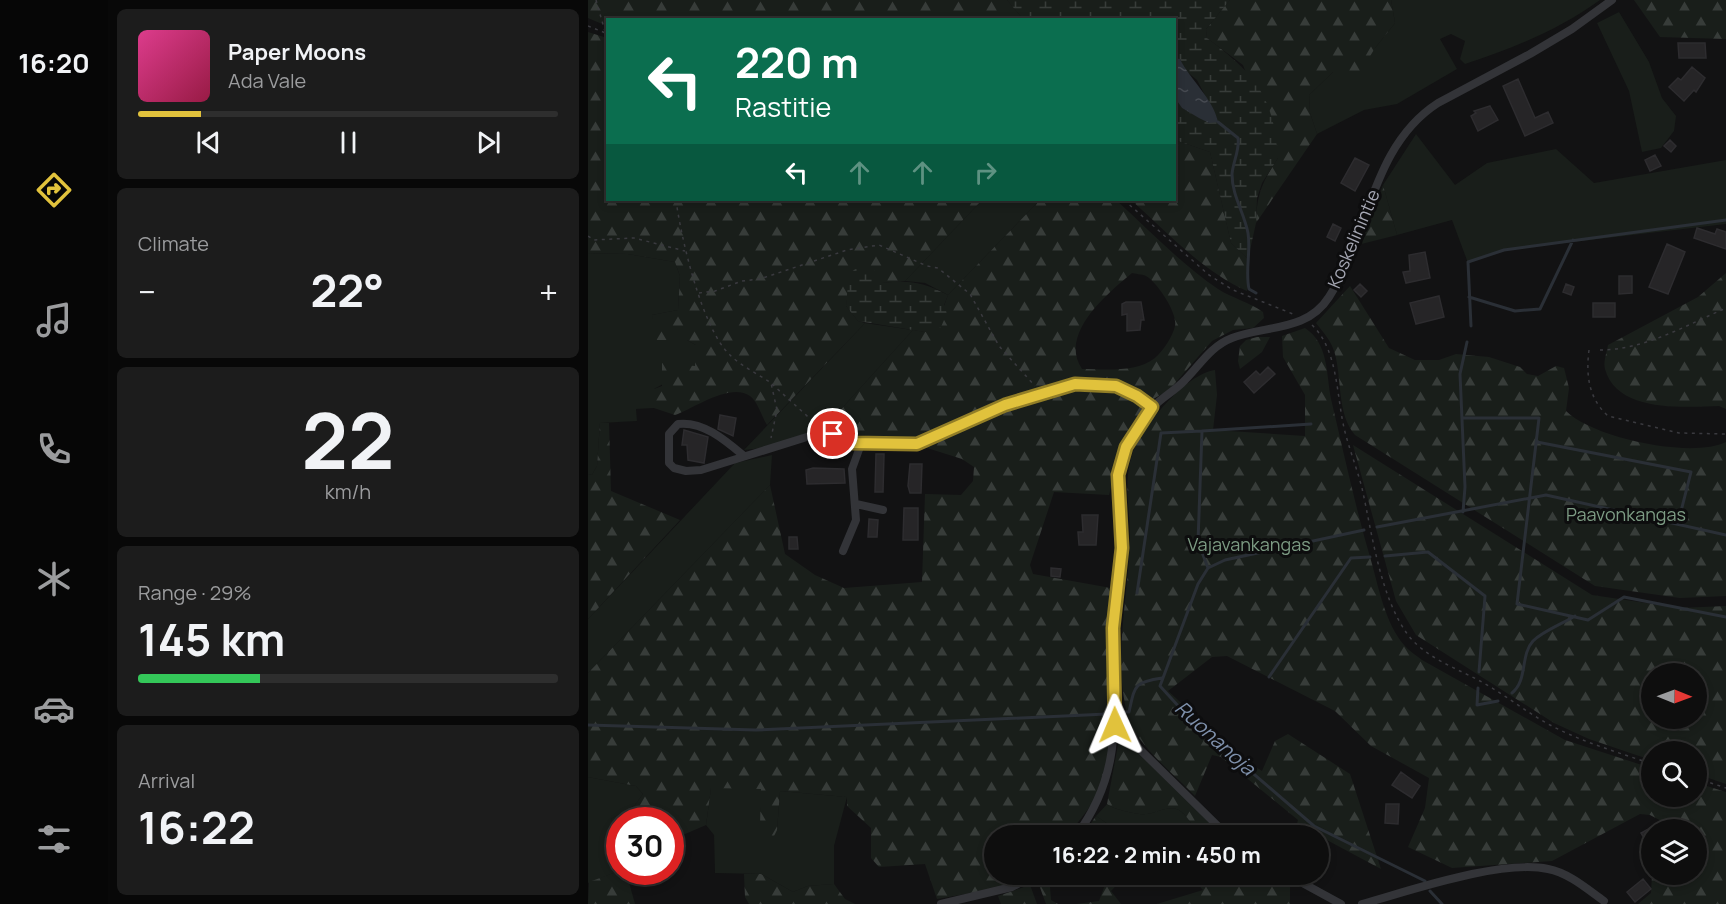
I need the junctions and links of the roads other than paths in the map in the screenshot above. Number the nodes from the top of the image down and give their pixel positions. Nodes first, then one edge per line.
1 (1612, 0) edge
2 (1152, 407) junction
3 (861, 444) junction
4 (744, 456) junction
5 (856, 504) junction
6 (883, 510) dead end
7 (843, 550) dead end
8 (1115, 725) junction
9 (1083, 825) edge
10 (1217, 825) edge
11 (1016, 885) edge
12 (1306, 885) edge
13 (1604, 902) dead end
14 (941, 904) edge
15 (1341, 904) edge
16 (1362, 904) edge

1 - 2 street, Koskelinintie
2 - 3 street
2 - 8 street, Koskelinintie
3 - 4 street
3 - 5 street
4 - 4 street
5 - 6 street
5 - 7 street
8 - 9 street, Koskelinintie
8 - 10 street
11 - 14 street
12 - 15 street
13 - 16 street

